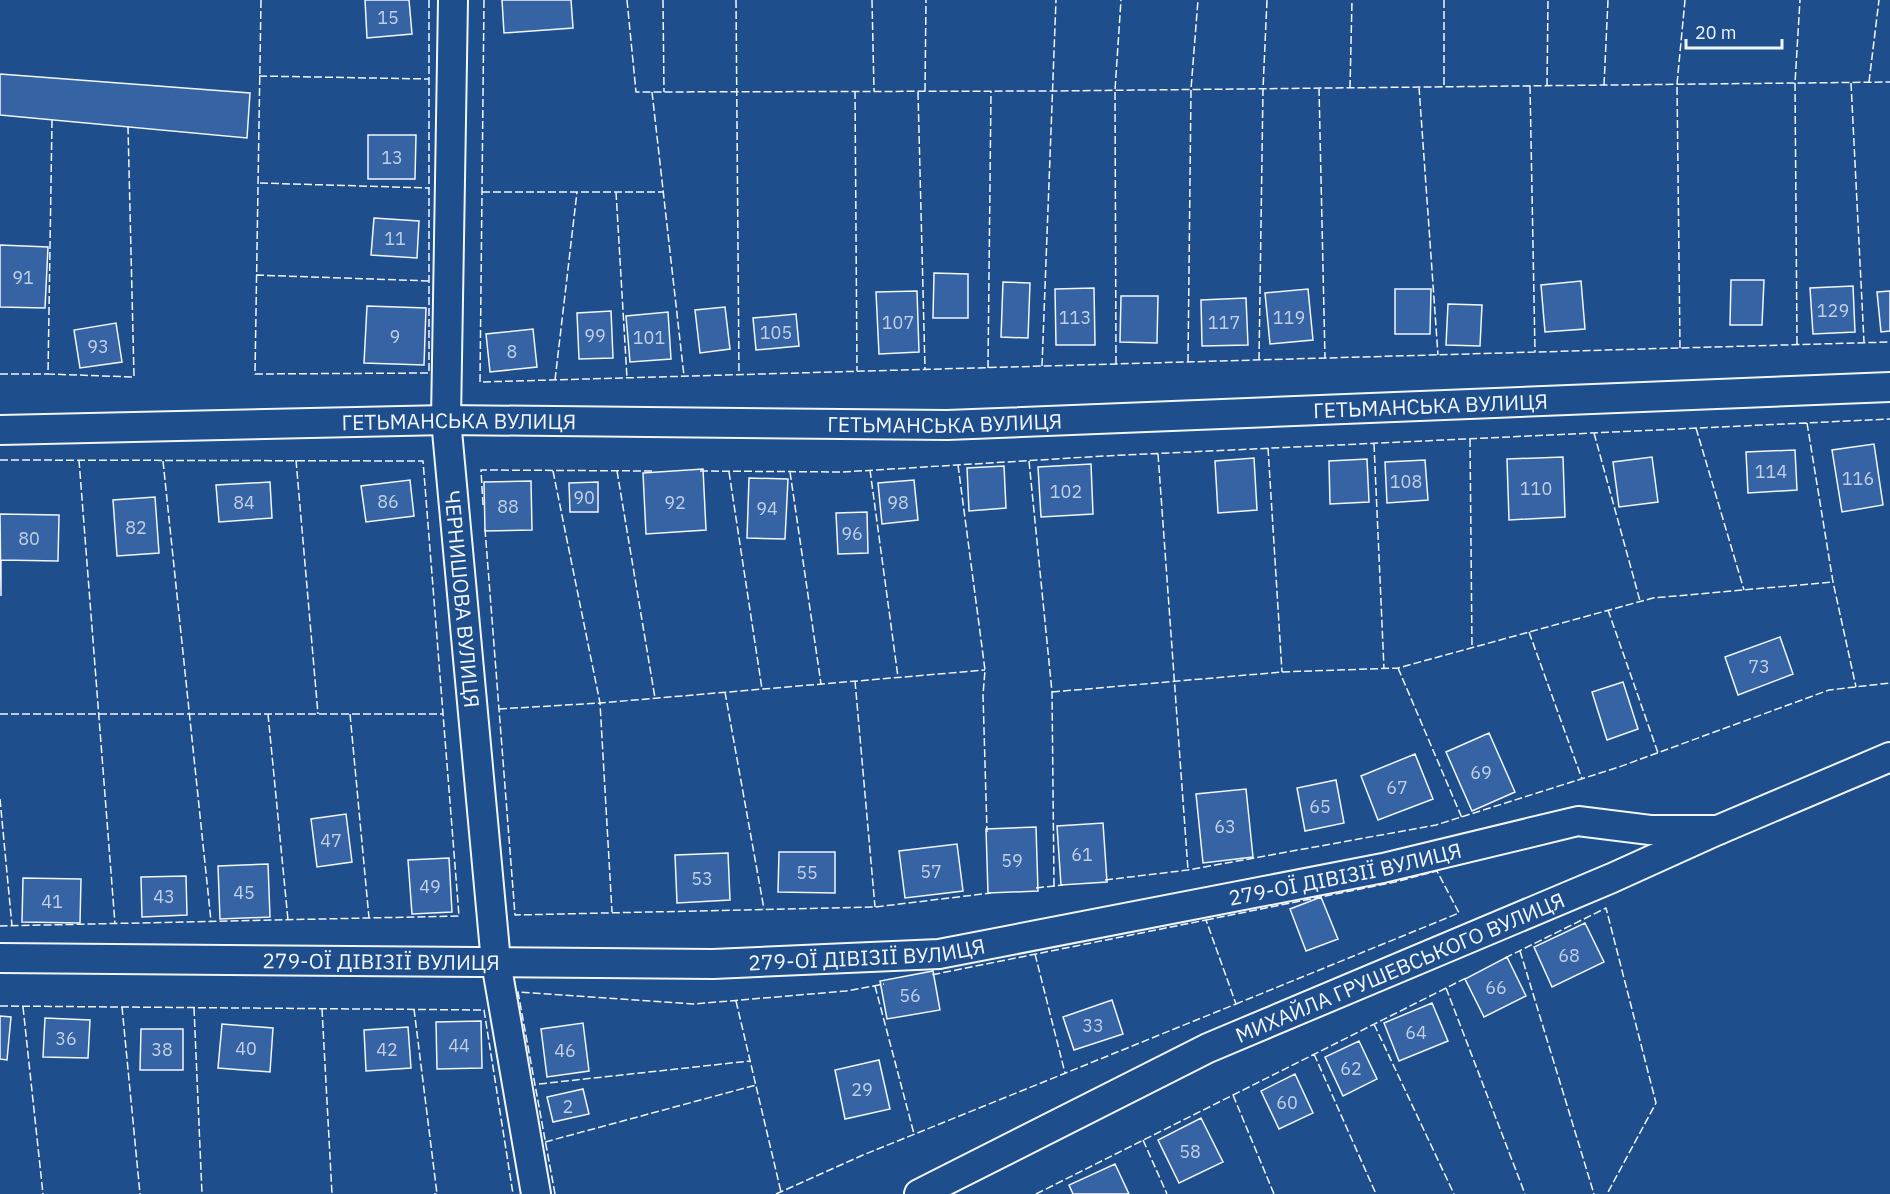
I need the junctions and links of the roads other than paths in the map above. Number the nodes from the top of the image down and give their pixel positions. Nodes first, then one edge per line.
1 (453, 0) edge
2 (1890, 387) edge
3 (446, 420) junction
4 (0, 429) edge
5 (1890, 757) edge
6 (1718, 830) junction
7 (0, 958) edge
8 (496, 962) junction
9 (536, 1194) edge
10 (919, 1194) edge

1 - 3 street, ЧЕРНИШОВА ВУЛИЦЯ
2 - 3 street, ГЕТЬМАНСЬКА ВУЛИЦЯ
3 - 4 street, ГЕТЬМАНСЬКА ВУЛИЦЯ
3 - 8 street, ЧЕРНИШОВА ВУЛИЦЯ
5 - 6 street, МИХАЙЛА ГРУШЕВСЬКОГО ВУЛИЦЯ
6 - 8 street, 279-ОЇ ДІВІЗІЇ ВУЛИЦЯ
6 - 10 street, МИХАЙЛА ГРУШЕВСЬКОГО ВУЛИЦЯ
7 - 8 street, 279-ОЇ ДІВІЗІЇ ВУЛИЦЯ
8 - 9 street, ЧЕРНИШОВА ВУЛИЦЯ

